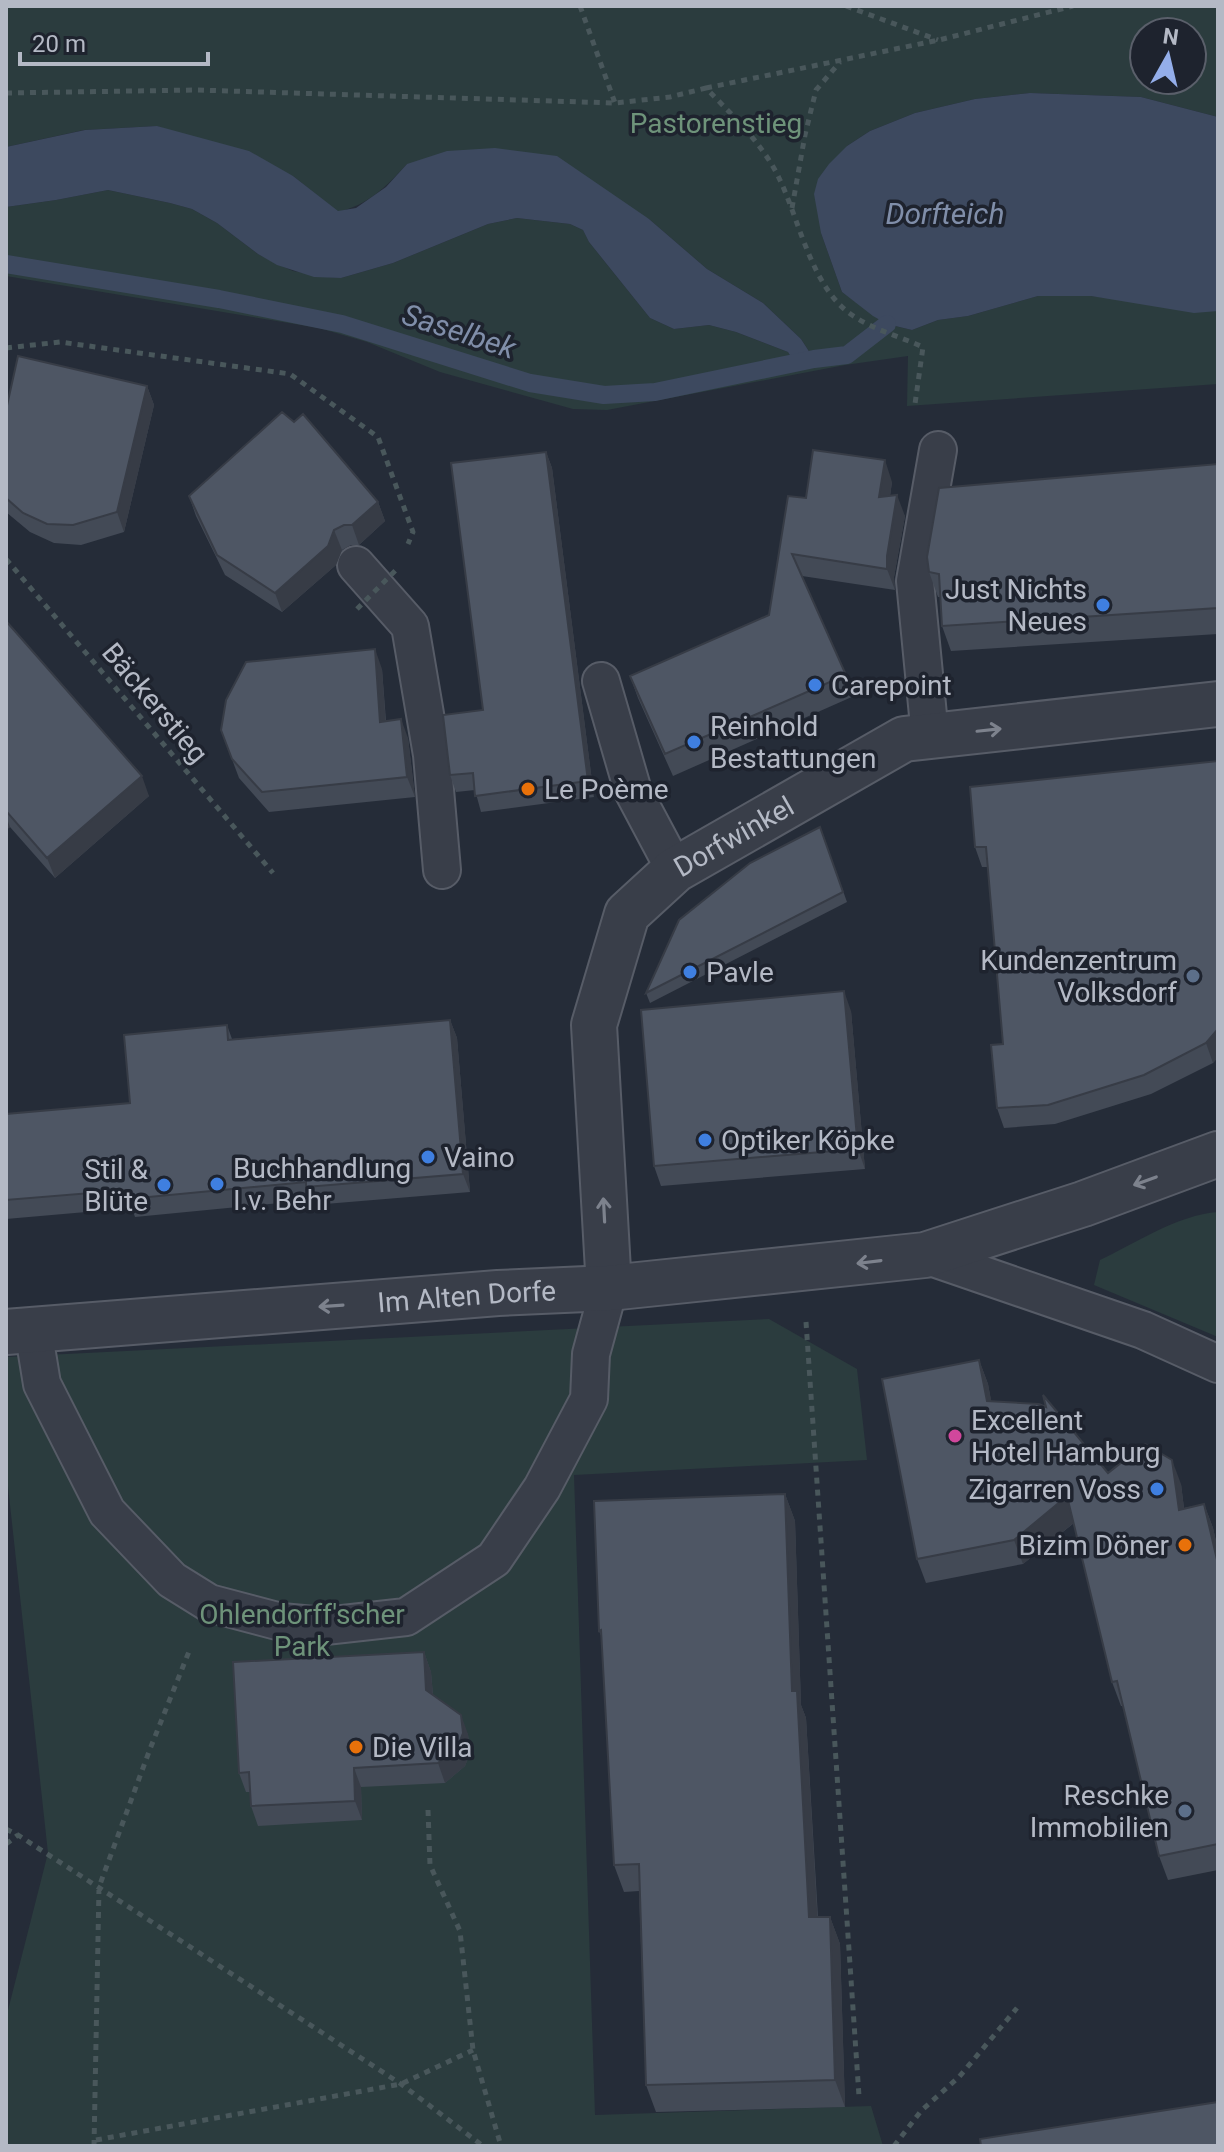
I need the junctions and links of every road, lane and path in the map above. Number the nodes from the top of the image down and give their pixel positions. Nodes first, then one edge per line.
1 (580, 6) edge
2 (846, 6) edge
3 (1073, 6) edge
4 (939, 40) junction
5 (841, 60) junction
6 (706, 88) junction
7 (6, 93) edge
8 (615, 103) junction
9 (792, 209) junction
10 (923, 347) dead end
11 (6, 348) edge
12 (938, 450) dead end
13 (407, 545) dead end
14 (401, 557) dead end
15 (6, 559) edge
16 (356, 565) dead end
17 (357, 609) dead end
18 (601, 681) dead end
19 (1218, 704) edge
20 (930, 736) junction
21 (442, 870) dead end
22 (675, 870) junction
23 (273, 873) dead end
24 (1218, 1154) edge
25 (925, 1255) junction
26 (803, 1270) junction
27 (609, 1288) junction
28 (20, 1330) edge
29 (1218, 1364) edge
30 (209, 1603) junction
31 (428, 1810) dead end
32 (6, 1829) edge
33 (18, 1835) junction
34 (6, 1844) edge
35 (99, 1887) junction
36 (1017, 2008) dead end
37 (473, 2050) junction
38 (401, 2084) junction
39 (859, 2096) dead end
40 (96, 2144) edge
41 (85, 2146) edge
42 (483, 2146) edge
43 (501, 2146) edge
44 (894, 2146) edge

1 - 8 path
2 - 4 path
3 - 4 path
4 - 5 path
5 - 6 path
5 - 9 path
6 - 8 path
6 - 9 path
7 - 8 path
9 - 10 path
11 - 13 path
12 - 20 lane
14 - 17 path, bridge
15 - 23 path, Bäckerstieg
16 - 21 lane
18 - 22 lane
20 -> 19 street, Dorfwinkel
20 - 22 street, Dorfwinkel
27 -> 22 street, Dorfwinkel
24 -> 25 street, Im Alten Dorfe
25 -> 26 street, Im Alten Dorfe
25 - 29 lane, Im Alten Dorfe
26 - 27 street, Im Alten Dorfe
26 - 39 path
27 -> 28 street, Im Alten Dorfe
27 - 30 lane
28 - 30 lane
30 - 35 path
31 - 37 path
32 - 33 path
33 - 34 path
33 - 35 path
35 - 38 path
35 - 40 path
36 - 44 path
37 - 38 path
37 - 43 path
38 - 40 path
38 - 42 path
40 - 41 path

